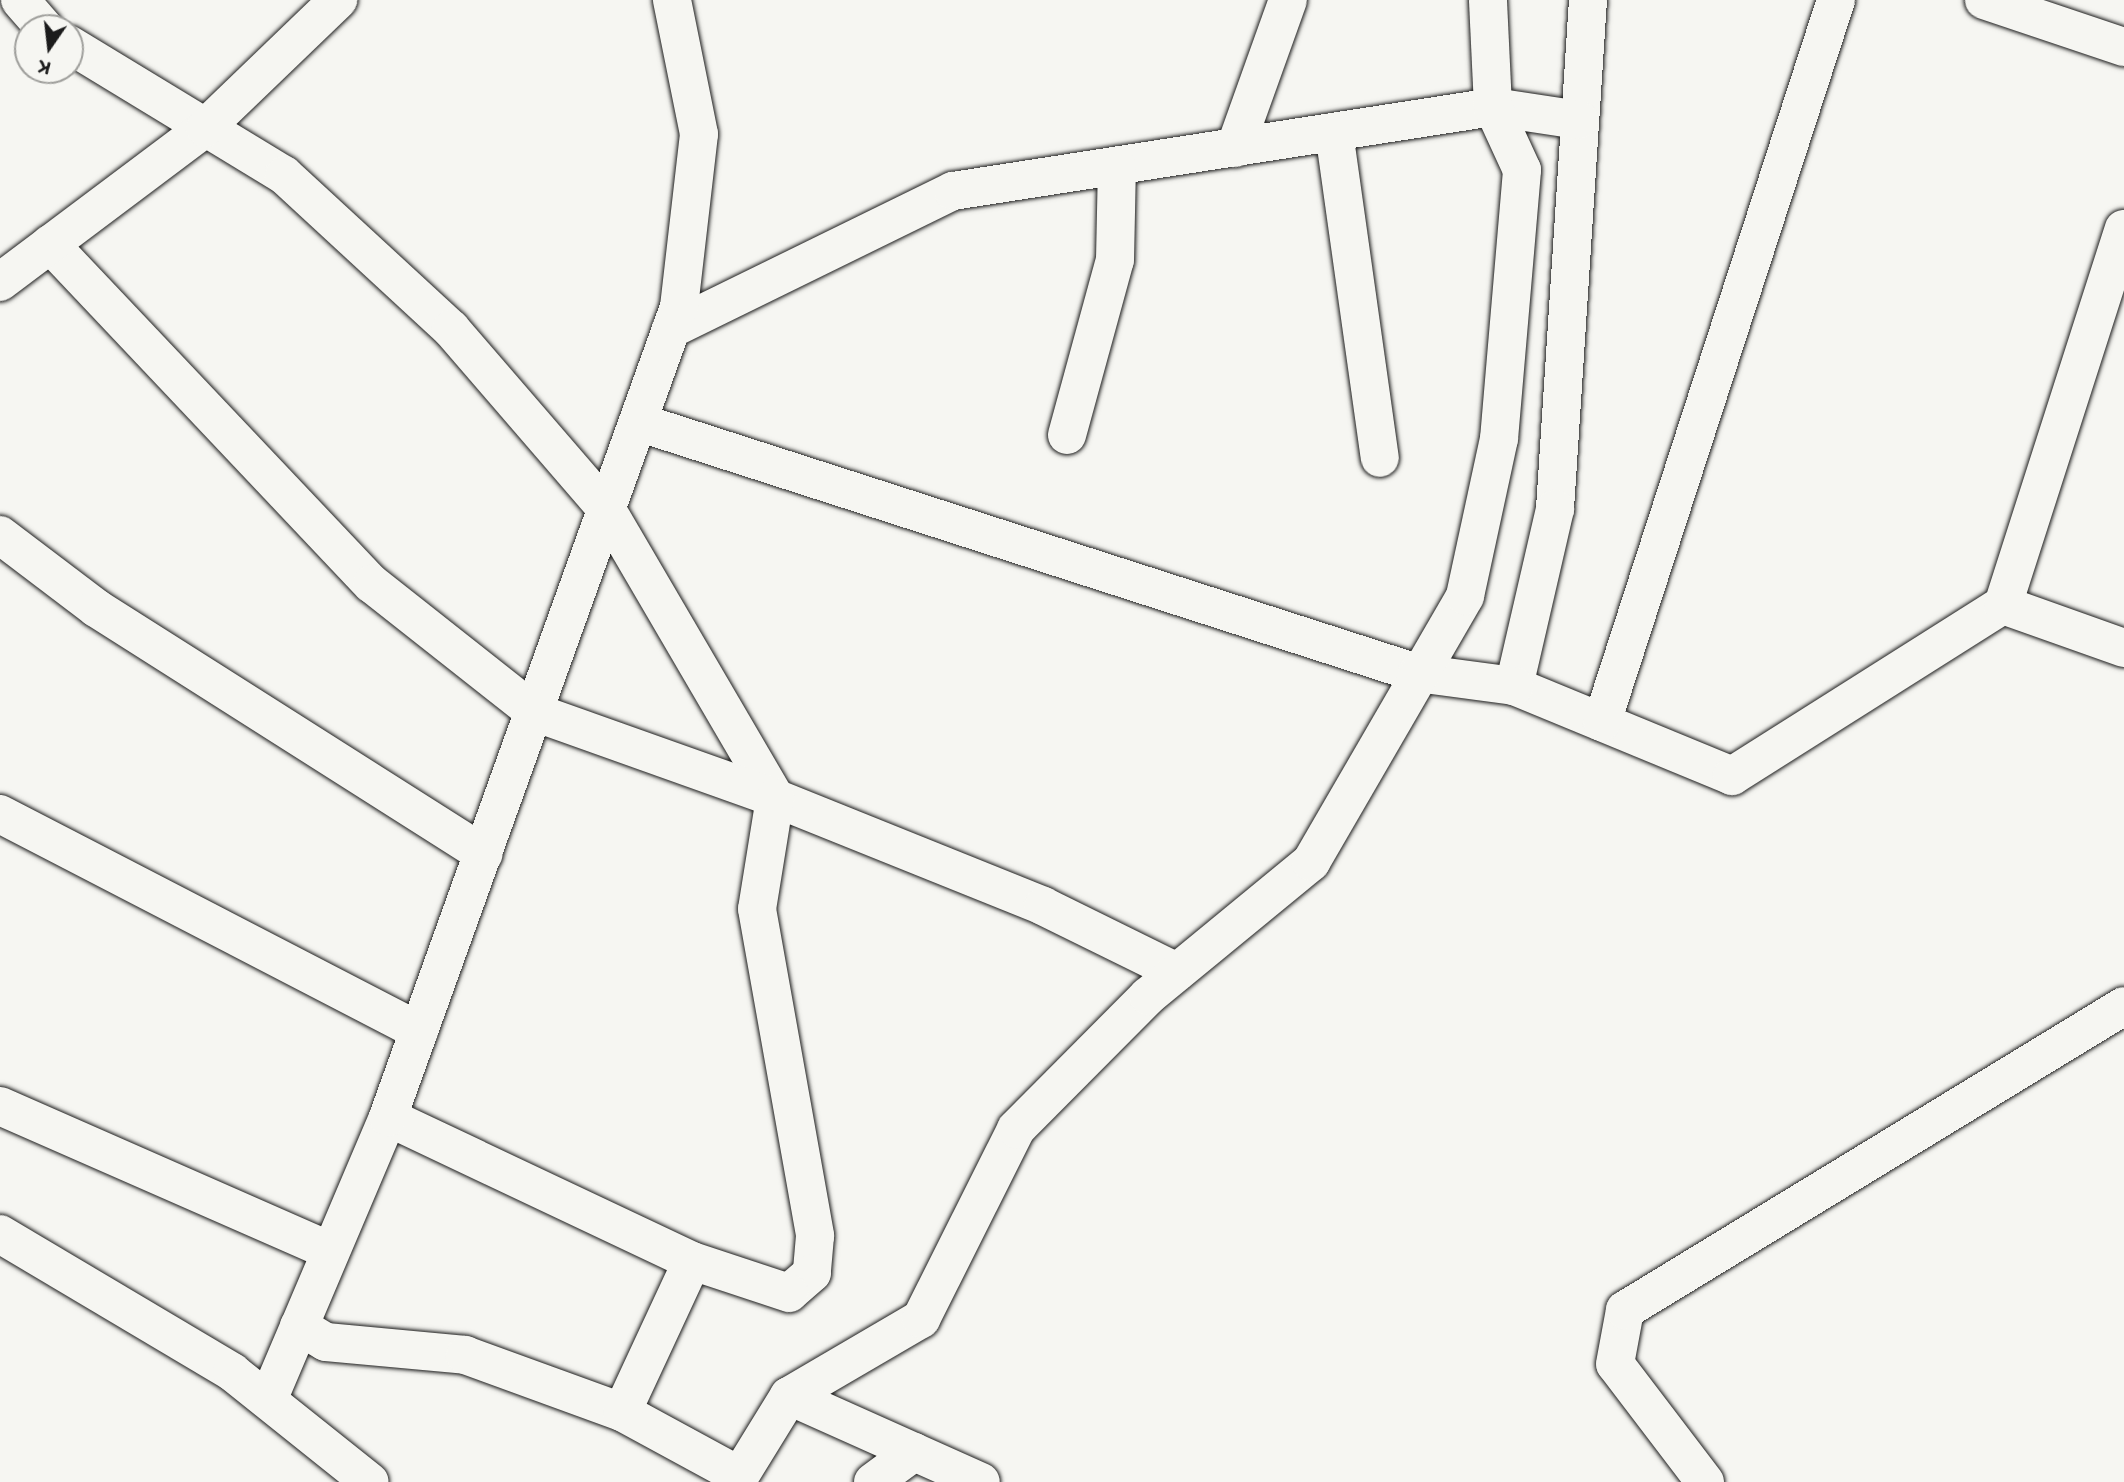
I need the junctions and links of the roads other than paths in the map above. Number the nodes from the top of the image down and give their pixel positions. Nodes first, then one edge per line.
1 (20, 0) edge
2 (338, 0) edge
3 (672, 0) edge
4 (1288, 0) edge
5 (1488, 0) edge
6 (1588, 0) edge
7 (1836, 0) edge
8 (1984, 0) edge
9 (32, 14) edge
10 (2124, 47) edge
11 (84, 54) edge
12 (1493, 107) junction
13 (1579, 120) junction
14 (205, 128) junction
15 (1335, 132) junction
16 (1235, 148) junction
17 (1117, 167) junction
18 (2124, 229) edge
19 (50, 244) junction
20 (0, 282) edge
21 (671, 329) junction
22 (638, 422) junction
23 (1067, 435) dead end
24 (1380, 458) dead end
25 (607, 510) junction
26 (0, 535) edge
27 (2003, 605) junction
28 (2124, 648) edge
29 (1417, 673) junction
30 (1514, 686) junction
31 (534, 712) junction
32 (1602, 722) junction
33 (775, 798) junction
34 (0, 814) edge
35 (483, 855) junction
36 (1177, 972) junction
37 (2124, 1006) edge
38 (419, 1031) junction
39 (0, 1106) edge
40 (388, 1117) junction
41 (0, 1234) edge
42 (331, 1251) junction
43 (692, 1261) junction
44 (299, 1326) junction
45 (789, 1396) junction
46 (268, 1400) junction
47 (622, 1412) junction
48 (914, 1452) junction
49 (738, 1479) edge
50 (370, 1482) edge
51 (873, 1482) edge
52 (981, 1482) edge
53 (1705, 1482) edge

1 - 9 street
2 - 14 street
3 - 21 street
4 - 16 street
5 - 12 street
6 - 13 street
7 - 32 street
8 - 10 street
11 - 14 street
12 - 13 street
12 - 15 street
12 - 29 street
13 - 30 street
14 - 19 street
14 - 25 street
15 - 16 street
15 - 24 street
16 - 17 street
17 - 21 street
17 - 23 street
18 - 27 street
19 - 20 street
19 - 31 street
21 - 22 street
22 - 25 street
22 - 29 street
25 - 31 street
25 - 33 street
26 - 35 street
27 - 28 street
27 - 32 street
29 - 30 street
29 - 36 street
30 - 32 street
31 - 33 street
31 - 35 street
33 - 36 street
33 - 43 street
34 - 38 street
35 - 38 street
36 - 45 street
37 - 53 street
38 - 40 street
39 - 42 street
40 - 42 street
40 - 43 street
41 - 46 street
42 - 44 street
43 - 47 street
44 - 46 street
44 - 47 street
45 - 48 street
45 - 49 street
46 - 50 street
47 - 49 street
48 - 51 street
48 - 52 street

